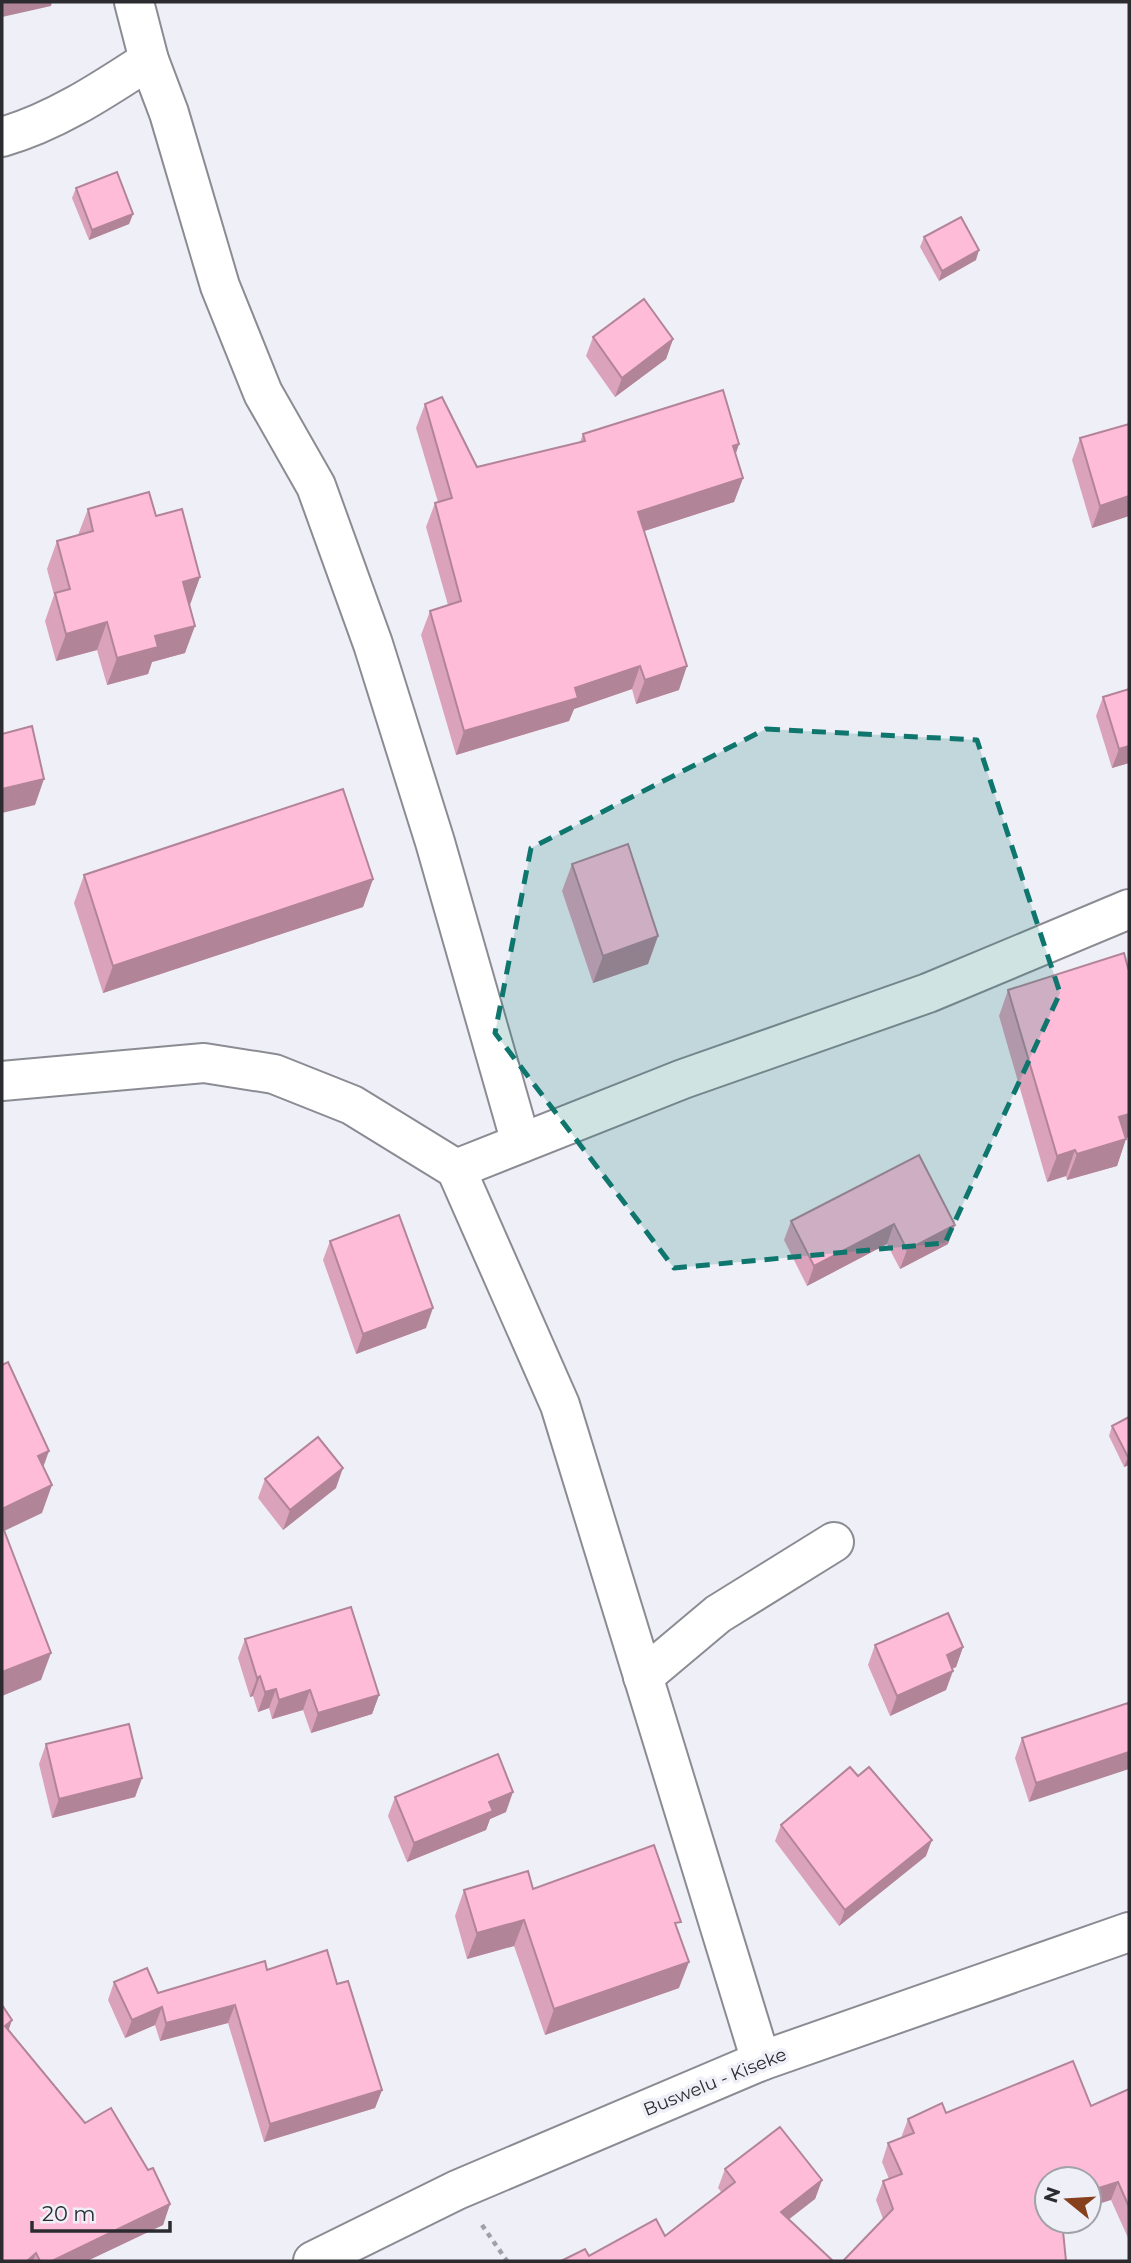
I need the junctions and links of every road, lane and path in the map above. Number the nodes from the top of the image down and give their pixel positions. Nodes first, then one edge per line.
1 (134, 2) edge
2 (149, 60) junction
3 (2, 137) edge
4 (1129, 909) edge
5 (2, 1081) edge
6 (521, 1143) junction
7 (456, 1168) junction
8 (834, 1542) dead end
9 (643, 1676) junction
10 (1129, 1932) edge
11 (761, 2061) junction
12 (313, 2261) edge

1 - 2 street
2 - 3 street
2 - 6 street
4 - 6 street
5 - 7 street
6 - 7 street
7 - 9 street
8 - 9 street
9 - 11 street
10 - 11 street, Buswelu - Kiseke
11 - 12 street, Buswelu - Kiseke

